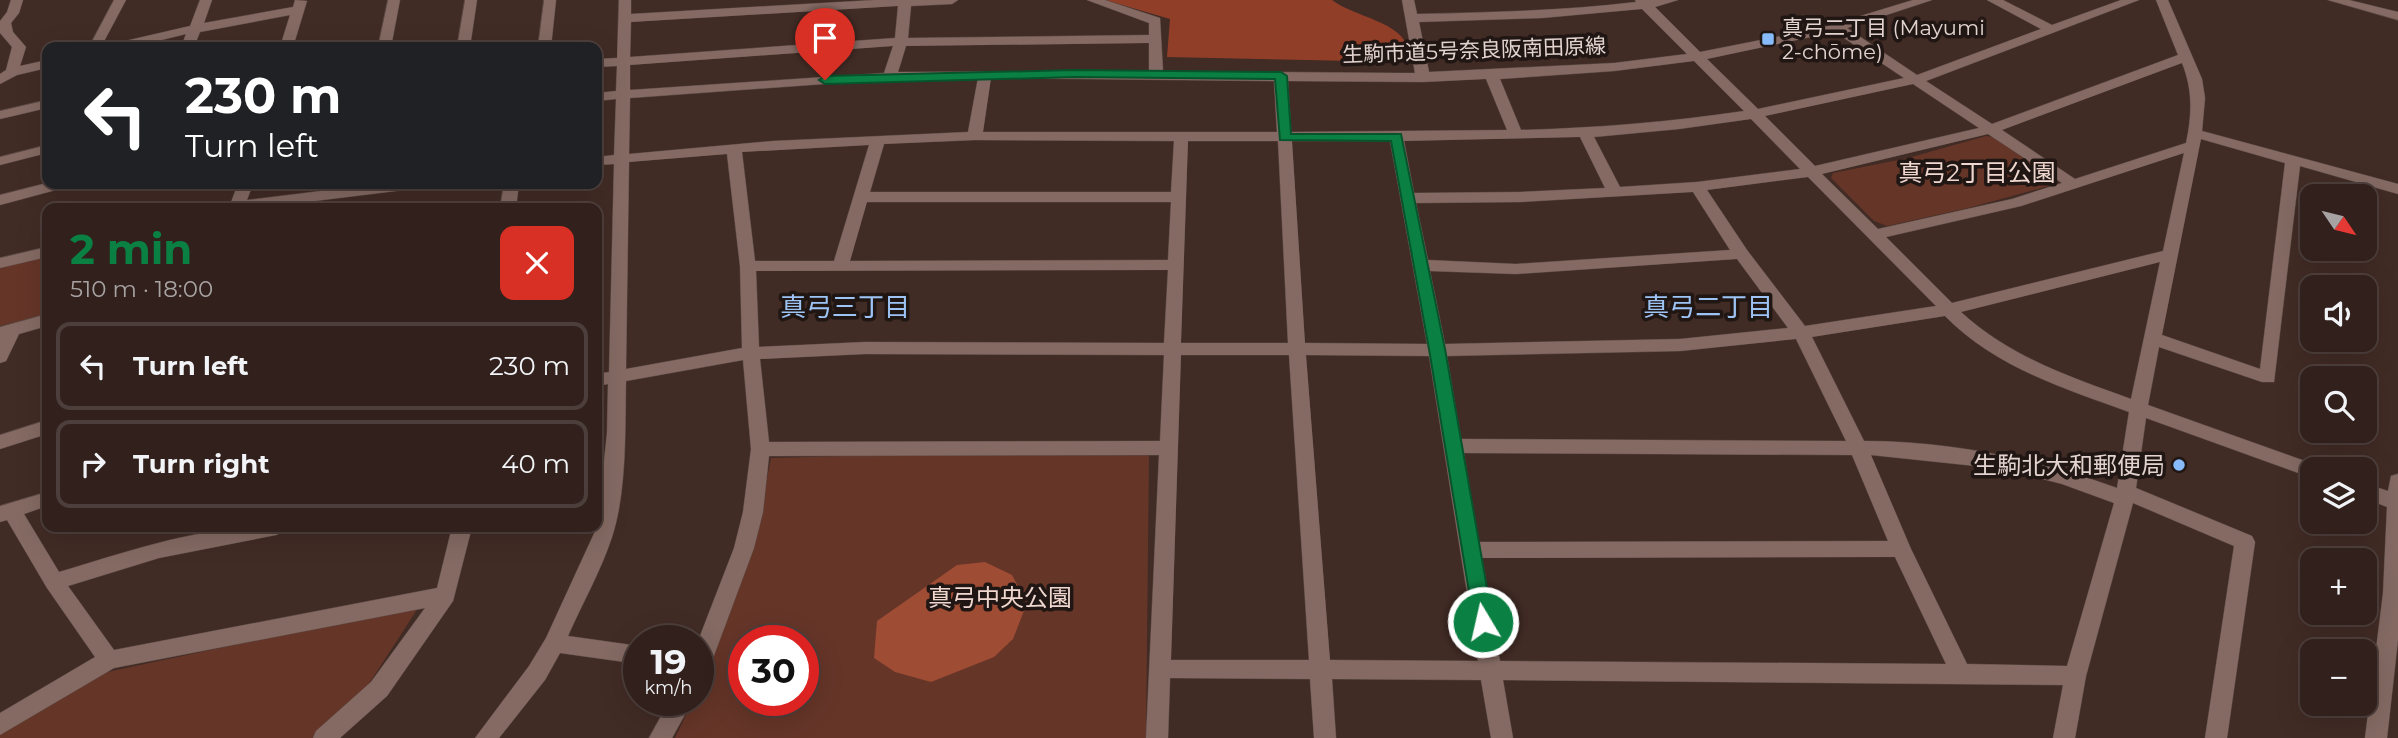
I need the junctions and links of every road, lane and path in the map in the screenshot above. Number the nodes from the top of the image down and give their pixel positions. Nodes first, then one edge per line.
1 (17, 0) edge
2 (120, 0) edge
3 (206, 0) edge
4 (394, 0) edge
5 (471, 0) edge
6 (550, 0) edge
7 (625, 0) edge
8 (952, 0) edge
9 (1093, 0) edge
10 (1408, 0) edge
11 (1672, 0) edge
12 (1926, 0) edge
13 (1993, 0) edge
14 (2133, 0) edge
15 (2162, 0) edge
16 (2334, 0) edge
17 (905, 1) edge
18 (1643, 3) edge
19 (299, 5) edge
20 (706, 6) edge
21 (2398, 16) edge
22 (1411, 18) junction
23 (623, 19) junction
24 (2, 24) edge
25 (1839, 28) junction
26 (193, 29) junction
27 (2052, 30) junction
28 (1156, 39) junction
29 (98, 42) edge
30 (138, 42) edge
31 (189, 42) edge
32 (288, 42) edge
33 (385, 42) edge
34 (464, 42) edge
35 (546, 42) edge
36 (901, 43) junction
37 (1697, 57) junction
38 (2186, 57) junction
39 (622, 60) junction
40 (602, 62) edge
41 (42, 65) edge
42 (1491, 74) junction
43 (985, 75) junction
44 (1156, 75) junction
45 (6, 76) edge
46 (890, 76) junction
47 (1281, 76) junction
48 (1423, 78) junction
49 (1918, 79) junction
50 (624, 95) junction
51 (602, 97) edge
52 (42, 105) edge
53 (1755, 114) junction
54 (0, 115) edge
55 (1993, 129) junction
56 (1585, 133) junction
57 (1516, 134) junction
58 (975, 136) junction
59 (1181, 137) junction
60 (1396, 137) junction
61 (1285, 138) junction
62 (878, 140) junction
63 (2193, 140) junction
64 (734, 148) junction
65 (42, 150) edge
66 (621, 158) junction
67 (602, 160) edge
68 (0, 161) edge
69 (2293, 161) junction
70 (1810, 172) junction
71 (2073, 184) junction
72 (1698, 187) junction
73 (43, 189) edge
74 (373, 189) edge
75 (2398, 190) edge
76 (1615, 192) junction
77 (862, 197) junction
78 (1178, 197) junction
79 (1407, 198) junction
80 (0, 200) edge
81 (264, 203) edge
82 (1873, 234) junction
83 (42, 253) edge
84 (1741, 254) junction
85 (2172, 254) junction
86 (0, 263) edge
87 (841, 265) junction
88 (1176, 265) junction
89 (1420, 265) junction
90 (748, 267) junction
91 (1948, 310) junction
92 (42, 321) edge
93 (6, 332) edge
94 (1801, 333) junction
95 (2154, 340) junction
96 (1172, 348) junction
97 (1297, 349) junction
98 (1437, 349) junction
99 (751, 353) junction
100 (0, 356) edge
101 (617, 376) junction
102 (602, 379) edge
103 (2138, 409) junction
104 (42, 428) edge
105 (0, 442) edge
106 (1452, 446) junction
107 (1858, 447) junction
108 (1168, 448) junction
109 (760, 449) junction
110 (2300, 467) edge
111 (2398, 481) edge
112 (2377, 495) edge
113 (2125, 496) junction
114 (42, 501) edge
115 (2398, 502) edge
116 (6, 512) edge
117 (602, 531) edge
118 (251, 532) edge
119 (461, 532) edge
120 (602, 532) edge
121 (1901, 549) junction
122 (1471, 550) junction
123 (54, 582) junction
124 (2396, 594) edge
125 (446, 595) junction
126 (714, 626) edge
127 (554, 643) junction
128 (623, 653) edge
129 (109, 660) junction
130 (1160, 669) junction
131 (1320, 669) junction
132 (1491, 670) junction
133 (1961, 673) junction
134 (2076, 676) junction
135 (673, 716) edge
136 (0, 725) edge
137 (324, 738) edge
138 (486, 738) edge
139 (660, 738) edge
140 (1157, 738) edge
141 (1325, 738) edge
142 (1502, 738) edge
143 (2064, 738) edge
144 (2216, 738) edge
145 (2376, 738) edge

1 - 24 street
2 - 29 street
3 - 26 street
4 - 33 street
5 - 34 street
6 - 35 street
7 - 23 street
8 - 17 street
9 - 28 street
10 - 22 street
11 - 18 street
12 - 25 street, 生駒市道5号奈良阪南田原線
13 - 27 street
14 - 27 street
15 - 38 street
16 - 21 street
17 - 20 street
17 - 36 street
18 - 22 street
18 - 37 street
19 - 26 street
19 - 32 street
20 - 23 street
22 - 48 street
23 - 39 street
24 - 45 street
25 - 37 street, 生駒市道5号奈良阪南田原線
25 - 49 street
26 - 30 street
26 - 31 street
27 - 49 street
28 - 36 street
28 - 44 street
36 - 39 street
36 - 46 street
37 - 42 street, 生駒市道5号奈良阪南田原線
37 - 53 street
38 - 55 street
38 - 63 street
39 - 40 street
39 - 50 street
41 - 45 street
42 - 48 street, 生駒市道5号奈良阪南田原線
42 - 57 street
43 - 44 street, 生駒市道5号奈良阪南田原線
43 - 46 street, 生駒市道5号奈良阪南田原線
43 - 58 street
44 - 47 street, 生駒市道5号奈良阪南田原線
46 - 50 street, 生駒市道5号奈良阪南田原線
47 - 48 street, 生駒市道5号奈良阪南田原線
47 - 61 street
49 - 53 street
49 - 55 street
50 - 51 street, 生駒市道5号奈良阪南田原線
50 - 66 street
52 - 54 street
53 - 56 street
53 - 70 street
55 - 70 street
55 - 71 street
56 - 57 street
56 - 76 street
57 - 60 street
58 - 59 street
58 - 62 street
59 - 61 street
59 - 78 street
60 - 61 street
60 - 79 street
61 - 97 street
62 - 64 street
62 - 77 street
63 - 69 street
63 - 71 street
63 - 85 street
64 - 66 street
64 - 90 street
65 - 68 street
66 - 67 street
66 - 101 street
69 - 75 street
69 - 95 street
70 - 72 street
70 - 82 street
71 - 82 street
72 - 76 street
72 - 84 street
73 - 80 street
74 - 81 street
76 - 79 street
77 - 78 street
77 - 87 street
78 - 88 street
79 - 89 street
82 - 91 street
83 - 86 street
84 - 89 street
84 - 94 street
85 - 91 street
85 - 95 street
87 - 88 street
87 - 90 street
88 - 96 street
89 - 98 street
90 - 99 street
91 - 94 street
91 - 103 street
92 - 93 street
93 - 100 street
94 - 98 street
94 - 107 street
95 - 103 street
96 - 97 street
96 - 99 street
96 - 108 street
97 - 98 street
97 - 131 street
98 - 106 street
99 - 101 street
99 - 109 street
101 - 102 street
101 - 117 street
103 - 110 street
103 - 113 street
104 - 105 street
106 - 107 street
106 - 122 street
107 - 113 street
107 - 121 street
108 - 109 street
108 - 130 street
109 - 126 street
111 - 115 street
112 - 115 street
113 - 134 street
113 - 144 street
114 - 116 street
115 - 124 street
116 - 123 street
118 - 123 street
119 - 125 street
120 - 127 street
121 - 122 street
121 - 133 street
122 - 132 street
123 - 129 street
124 - 145 street
125 - 129 street
125 - 137 street
127 - 128 street
127 - 138 street
129 - 136 street
130 - 131 street
130 - 140 street
131 - 132 street
131 - 141 street
132 - 133 street
132 - 142 street
133 - 134 street
134 - 143 street
135 - 139 street

